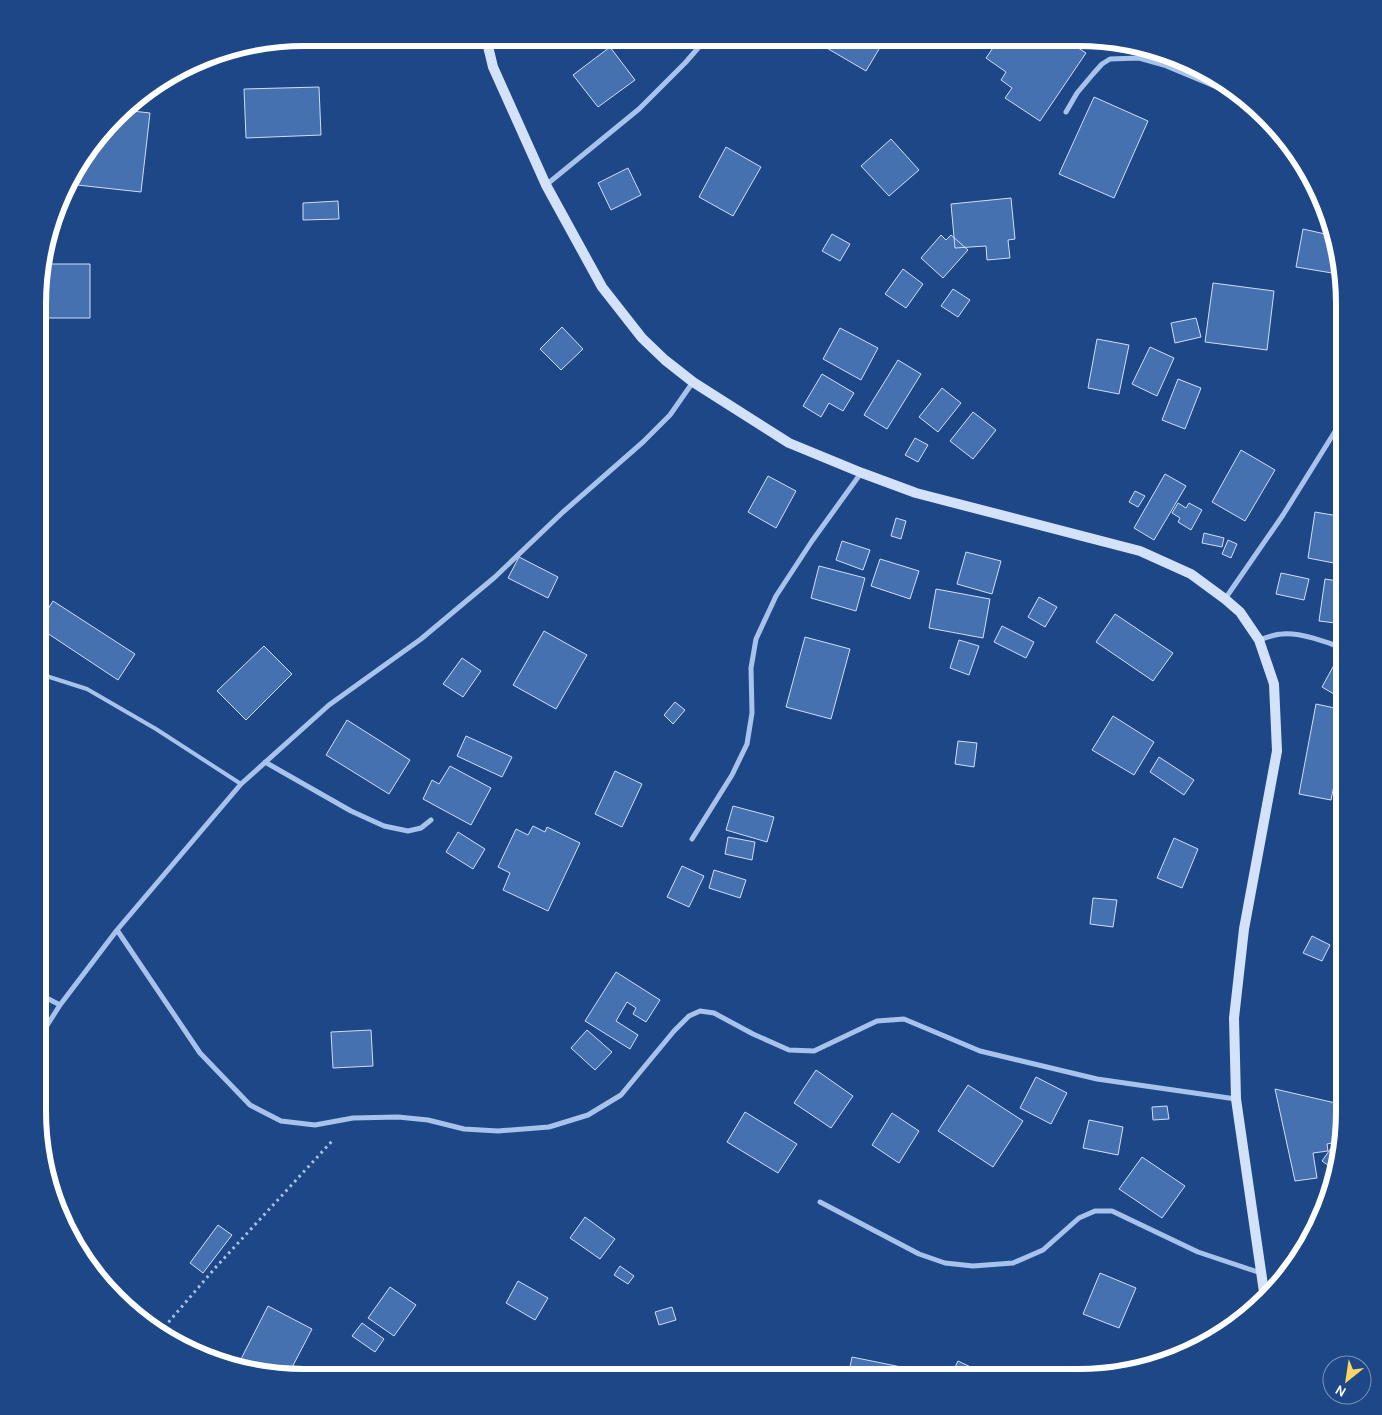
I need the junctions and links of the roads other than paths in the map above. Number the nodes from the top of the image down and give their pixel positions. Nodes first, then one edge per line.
1 (488, 46) edge
2 (700, 46) edge
3 (1215, 86) edge
4 (1066, 112) dead end
5 (546, 185) junction
6 (694, 382) junction
7 (1336, 431) edge
8 (862, 473) junction
9 (1225, 599) junction
10 (1259, 640) junction
11 (1336, 646) edge
12 (46, 676) edge
13 (265, 762) junction
14 (241, 784) junction
15 (431, 820) dead end
16 (692, 838) dead end
17 (117, 930) junction
18 (46, 998) edge
19 (60, 1005) junction
20 (46, 1026) edge
21 (1236, 1099) junction
22 (820, 1202) dead end
23 (1262, 1273) junction
24 (1264, 1289) edge

1 - 5 street
2 - 5 street
3 - 4 street
5 - 6 street
6 - 8 street
6 - 13 street
7 - 9 street
8 - 9 street
8 - 16 street
9 - 10 street
10 - 11 street
10 - 21 street
12 - 14 lane
13 - 14 street
13 - 15 street
14 - 17 street
17 - 19 street
17 - 21 street
18 - 19 street
19 - 20 street
21 - 23 street
22 - 23 street
23 - 24 street

